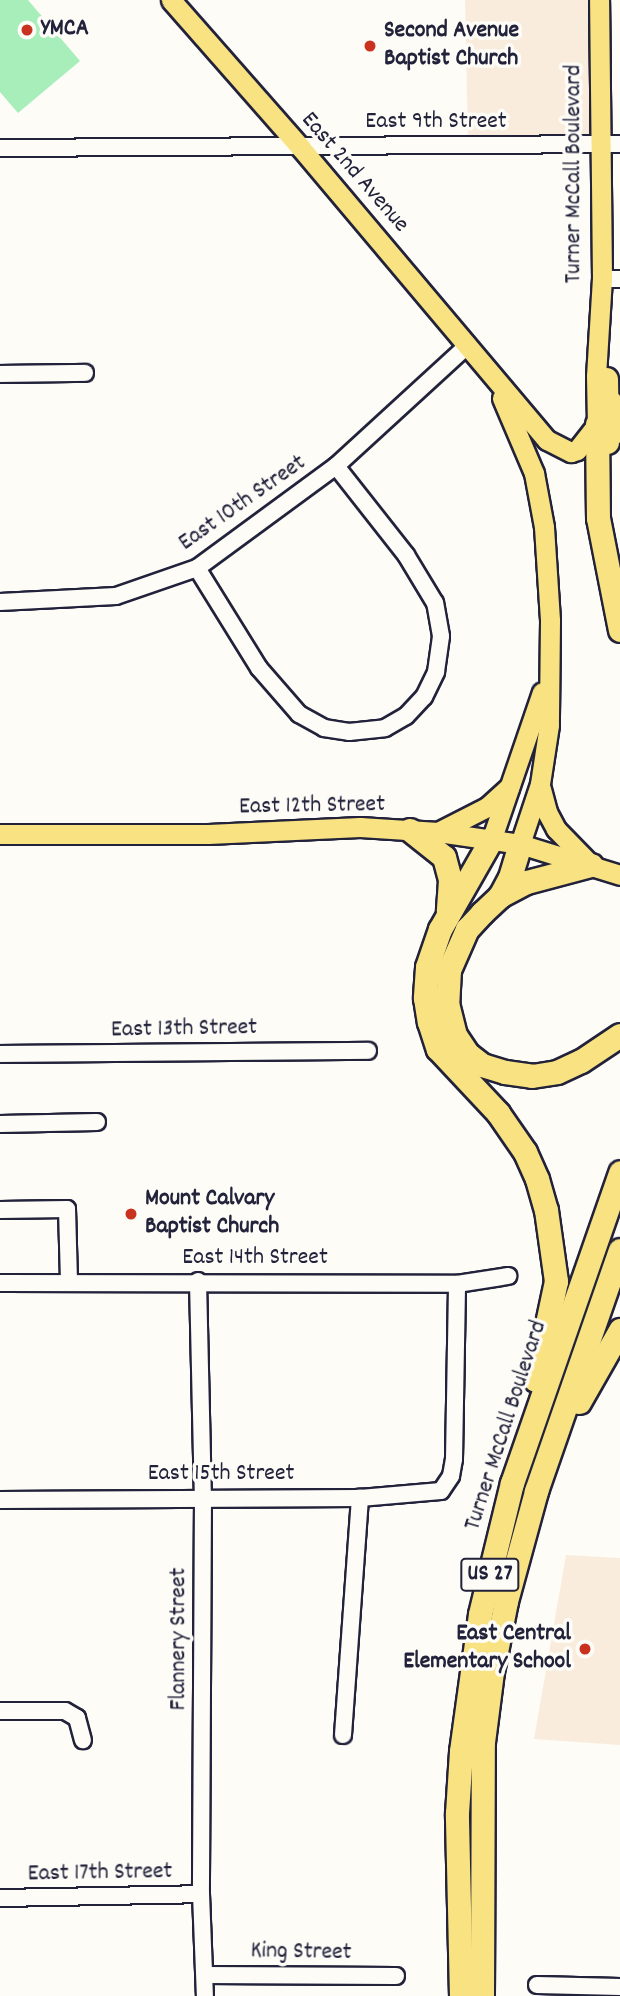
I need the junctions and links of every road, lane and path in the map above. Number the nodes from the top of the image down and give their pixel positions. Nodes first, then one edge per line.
1 (171, 0) edge
2 (599, 0) edge
3 (611, 144) edge
4 (300, 147) junction
5 (0, 148) edge
6 (611, 279) edge
7 (468, 345) junction
8 (600, 348) junction
9 (0, 373) edge
10 (85, 373) dead end
11 (606, 379) junction
12 (495, 381) junction
13 (597, 424) junction
14 (620, 433) edge
15 (336, 466) junction
16 (620, 556) edge
17 (197, 568) junction
18 (0, 602) edge
19 (620, 630) edge
20 (548, 674) junction
21 (512, 784) junction
22 (540, 784) junction
23 (410, 830) junction
24 (438, 832) junction
25 (0, 834) edge
26 (492, 838) junction
27 (520, 844) junction
28 (591, 865) junction
29 (620, 875) edge
30 (500, 896) junction
31 (448, 914) junction
32 (620, 1035) edge
33 (368, 1051) dead end
34 (0, 1054) edge
35 (97, 1122) dead end
36 (0, 1124) edge
37 (620, 1172) edge
38 (0, 1210) edge
39 (620, 1250) edge
40 (508, 1276) dead end
41 (198, 1281) junction
42 (69, 1282) junction
43 (0, 1283) edge
44 (457, 1284) junction
45 (620, 1330) edge
46 (556, 1440) junction
47 (512, 1483) junction
48 (204, 1497) junction
49 (360, 1498) junction
50 (0, 1500) edge
51 (0, 1711) edge
52 (343, 1735) dead end
53 (83, 1740) dead end
54 (201, 1894) junction
55 (0, 1898) edge
56 (205, 1975) junction
57 (396, 1976) dead end
58 (537, 1985) dead end
59 (620, 1987) edge
60 (205, 1996) edge
61 (461, 1996) edge
62 (482, 1996) edge

1 - 4 main road, East 2nd Avenue
2 - 3 main road, Turner McCall Boulevard
3 - 4 street, East 9th Street
3 - 6 main road, Turner McCall Boulevard
4 - 5 street, East 9th Street
4 - 7 main road, East 2nd Avenue
6 - 8 main road, Turner McCall Boulevard
7 - 12 main road, East 2nd Avenue
7 - 15 street, East 10th Street
8 - 11 main road, Turner McCall Boulevard
8 - 13 main road, Turner McCall Boulevard
9 - 10 street
11 - 14 main road
11 - 16 highway, Turner McCall Boulevard
12 - 13 main road
12 - 20 main road
13 - 19 highway, Turner McCall Boulevard
15 - 17 street, East 10th Street
15 - 17 street
17 - 18 street, East 10th Street
20 - 21 main road
20 - 22 main road
21 - 24 main road
21 - 26 main road
22 - 27 main road
22 - 28 main road
23 - 24 main road, East 12th Street
23 - 25 main road, East 12th Street
23 - 31 highway
24 - 26 main road, East 12th Street
26 - 27 main road, East 12th Street
26 - 31 highway
27 - 28 main road, East 12th Street
27 - 30 highway
28 - 29 main road, East 12th Street
28 - 30 highway
30 - 32 highway
31 - 47 highway
33 - 34 street, East 13th Street
35 - 36 street
37 - 47 highway, Turner McCall Boulevard / US 27
38 - 42 street
39 - 46 highway, Turner McCall Boulevard / US 27
40 - 44 street, East 14th Street
41 - 42 street, East 14th Street
41 - 44 street, East 14th Street
41 - 48 street, Flannery Street
42 - 43 street, East 14th Street
44 - 49 street, East 15th Street
45 - 46 highway
46 - 62 highway, Turner McCall Boulevard / US 27
47 - 61 highway, Turner McCall Boulevard / US 27
48 - 49 street, East 15th Street
48 - 50 street, East 15th Street
48 - 54 street, Flannery Street
49 - 52 street
51 - 53 street
54 - 55 street, East 17th Street
54 - 56 street, Flannery Street
56 - 57 street, King Street
56 - 60 street, Flannery Street
58 - 59 street

